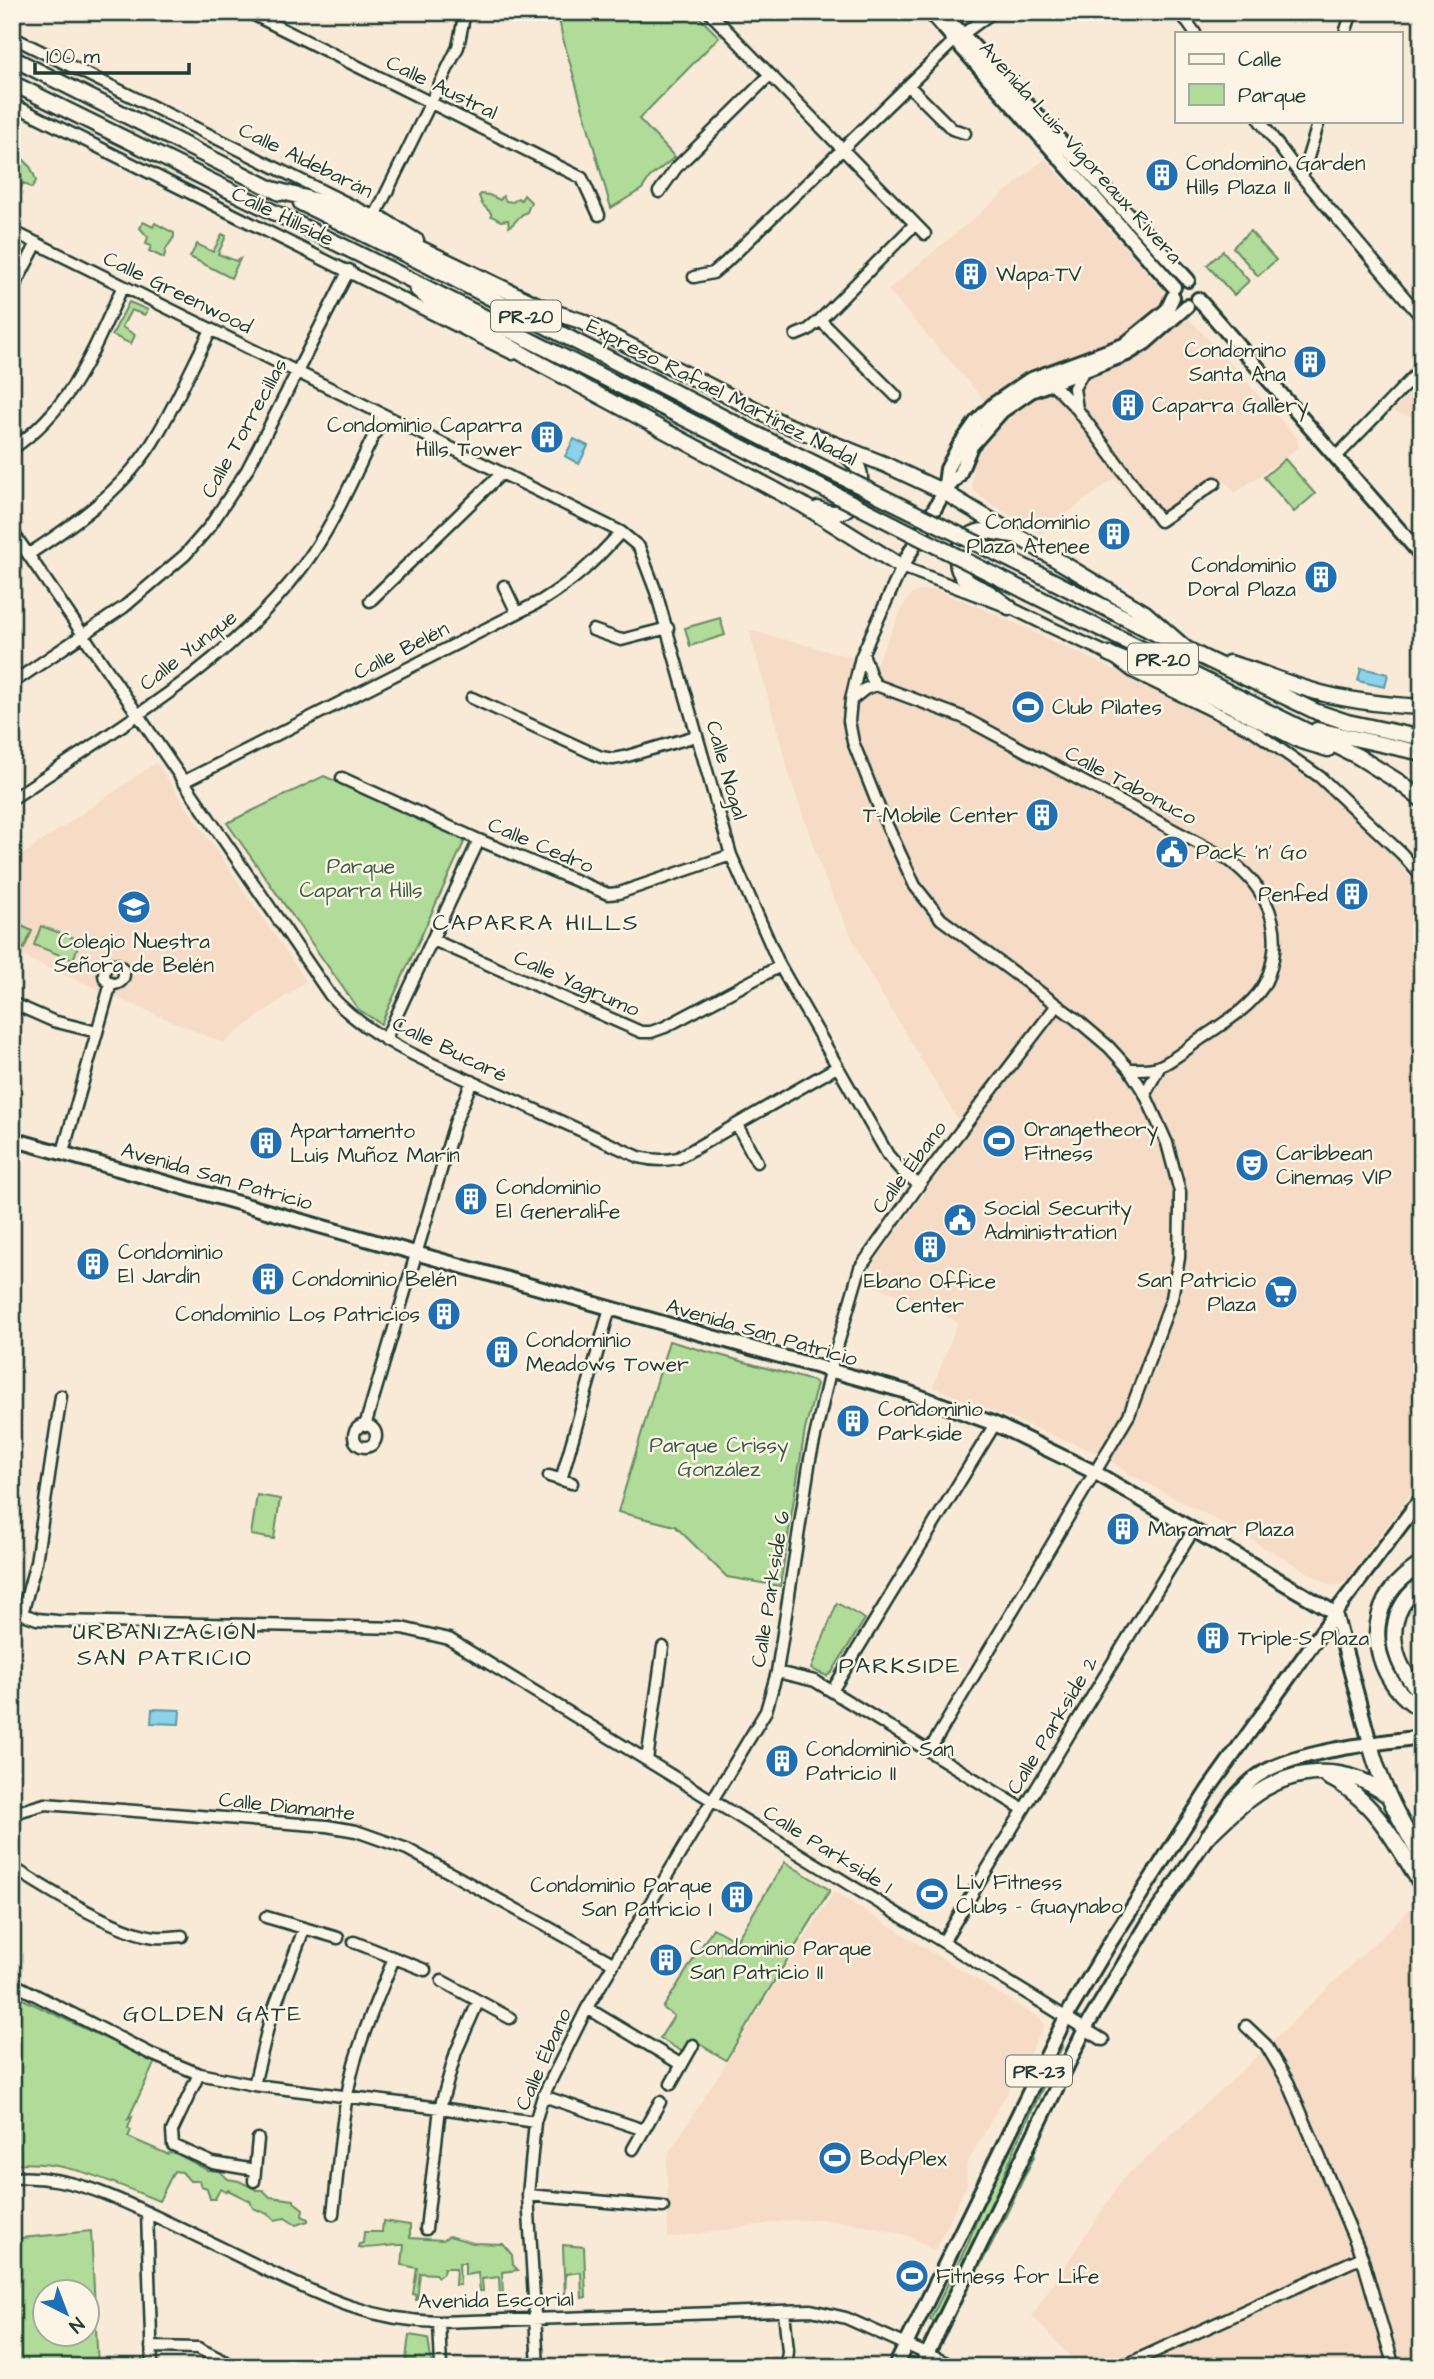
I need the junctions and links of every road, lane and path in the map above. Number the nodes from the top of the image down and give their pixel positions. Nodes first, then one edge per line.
1 (248, 12) edge
2 (465, 12) edge
3 (709, 12) edge
4 (930, 12) edge
5 (942, 12) edge
6 (993, 12) edge
7 (1180, 12) edge
8 (1352, 12) edge
9 (1194, 32) edge
10 (1345, 32) edge
11 (12, 37) edge
12 (959, 37) junction
13 (12, 58) edge
14 (770, 75) junction
15 (12, 83) edge
16 (909, 86) junction
17 (12, 103) edge
18 (431, 103) junction
19 (1261, 122) edge
20 (1319, 122) edge
21 (965, 133) dead end
22 (843, 151) junction
23 (1302, 177) junction
24 (272, 189) junction
25 (659, 192) dead end
26 (376, 214) junction
27 (599, 215) dead end
28 (915, 224) junction
29 (12, 231) edge
30 (925, 234) dead end
31 (37, 243) junction
32 (349, 270) junction
33 (397, 273) junction
34 (694, 277) dead end
35 (1188, 280) junction
36 (123, 286) junction
37 (12, 290) edge
38 (1174, 292) junction
39 (1192, 302) junction
40 (1422, 318) edge
41 (820, 320) junction
42 (581, 321) junction
43 (211, 330) junction
44 (796, 335) dead end
45 (537, 362) junction
46 (1422, 368) edge
47 (297, 372) junction
48 (1083, 372) junction
49 (1052, 383) junction
50 (896, 396) dead end
51 (1077, 409) junction
52 (384, 415) junction
53 (439, 443) joint
54 (836, 445) junction
55 (12, 449) edge
56 (1336, 457) junction
57 (502, 474) junction
58 (1215, 484) dead end
59 (944, 492) junction
60 (803, 505) junction
61 (12, 531) edge
62 (621, 533) junction
63 (1020, 537) junction
64 (29, 554) junction
65 (1422, 556) edge
66 (902, 567) junction
67 (503, 586) dead end
68 (370, 601) dead end
69 (1009, 607) junction
70 (517, 613) junction
71 (667, 628) junction
72 (593, 630) dead end
73 (83, 634) junction
74 (1185, 649) junction
75 (863, 653) junction
76 (1109, 654) junction
77 (1200, 656) junction
78 (12, 683) edge
79 (876, 685) junction
80 (472, 698) dead end
81 (851, 700) junction
82 (1422, 707) edge
83 (137, 714) junction
84 (1295, 725) junction
85 (696, 736) junction
86 (1422, 738) edge
87 (1422, 753) edge
88 (1357, 756) junction
89 (342, 778) dead end
90 (183, 782) junction
91 (12, 799) edge
92 (1422, 800) edge
93 (479, 840) junction
94 (731, 855) junction
95 (1422, 877) edge
96 (433, 940) junction
97 (780, 966) junction
98 (111, 983) dead end
99 (12, 1003) edge
100 (1057, 1004) junction
101 (97, 1032) junction
102 (385, 1040) junction
103 (1160, 1066) junction
104 (837, 1067) junction
105 (1129, 1069) junction
106 (472, 1082) junction
107 (1145, 1094) junction
108 (737, 1125) junction
109 (12, 1139) edge
110 (63, 1152) junction
111 (757, 1162) dead end
112 (919, 1185) junction
113 (417, 1253) junction
114 (610, 1308) junction
115 (830, 1371) junction
116 (61, 1396) dead end
117 (995, 1424) junction
118 (365, 1426) dead end
119 (1096, 1473) junction
120 (549, 1476) dead end
121 (561, 1480) junction
122 (572, 1483) dead end
123 (1419, 1502) edge
124 (1194, 1529) junction
125 (1422, 1563) edge
126 (1422, 1584) edge
127 (17, 1612) edge
128 (1335, 1613) junction
129 (663, 1647) dead end
130 (777, 1672) junction
131 (832, 1691) junction
132 (1422, 1693) edge
133 (1422, 1710) edge
134 (1422, 1737) edge
135 (1370, 1743) junction
136 (929, 1751) junction
137 (648, 1760) junction
138 (1320, 1773) junction
139 (1387, 1795) junction
140 (713, 1801) junction
141 (1023, 1809) junction
142 (12, 1817) edge
143 (1408, 1835) junction
144 (1208, 1836) junction
145 (1422, 1852) edge
146 (1422, 1859) edge
147 (12, 1867) edge
148 (1422, 1886) edge
149 (266, 1917) dead end
150 (304, 1929) junction
151 (182, 1936) dead end
152 (338, 1938) dead end
153 (354, 1942) dead end
154 (943, 1942) junction
155 (394, 1958) junction
156 (613, 1963) junction
157 (425, 1969) dead end
158 (442, 1981) dead end
159 (12, 1983) edge
160 (478, 2001) junction
161 (587, 2008) junction
162 (1066, 2017) junction
163 (510, 2018) dead end
164 (1246, 2026) dead end
165 (1085, 2029) junction
166 (1102, 2039) dead end
167 (694, 2045) dead end
168 (682, 2065) junction
169 (200, 2074) junction
170 (671, 2084) dead end
171 (254, 2085) junction
172 (347, 2096) junction
173 (543, 2096) junction
174 (660, 2102) dead end
175 (440, 2108) junction
176 (535, 2122) junction
177 (644, 2130) junction
178 (258, 2139) dead end
179 (633, 2148) dead end
180 (12, 2178) edge
181 (528, 2195) junction
182 (663, 2207) dead end
183 (147, 2212) junction
184 (333, 2214) dead end
185 (426, 2229) dead end
186 (1362, 2257) junction
187 (784, 2311) junction
188 (534, 2320) junction
189 (439, 2322) junction
190 (906, 2344) junction
191 (151, 2347) junction
192 (928, 2354) junction
193 (152, 2367) edge
194 (236, 2367) edge
195 (441, 2367) edge
196 (538, 2367) edge
197 (786, 2367) edge
198 (895, 2367) edge
199 (921, 2367) edge
200 (956, 2367) edge
201 (1121, 2367) edge
202 (1394, 2367) edge

1 - 18 street, Calle Austral
2 - 18 street
3 - 14 street
4 - 12 main road, Avenida Luis Vigoreaux Rivera
5 - 12 main road, Avenida Luis Vigoreaux Rivera
6 - 12 street
7 - 9 street
8 - 10 street
11 - 26 street, Calle Aldebarán
12 - 16 street
12 - 35 main road, Avenida Luis Vigoreaux Rivera
12 - 38 main road, Avenida Luis Vigoreaux Rivera
13 - 24 highway, Expreso Rafael Martínez Nadal / PR-20
14 - 22 street
14 - 25 street
15 - 33 highway, Expreso Rafael Martínez Nadal / PR-20
16 - 21 street
16 - 22 street
17 - 32 street, Calle Hillside
18 - 26 street
18 - 27 street, Calle Austral
19 - 23 street
20 - 23 street
22 - 28 street
22 - 34 street
23 - 40 street
24 - 42 highway
24 - 74 highway, Expreso Rafael Martínez Nadal / PR-20, bridge
26 - 42 street, Calle Aldebarán
28 - 30 street
28 - 41 street
29 - 31 street, Calle Greenwood
31 - 36 street, Calle Greenwood
31 - 37 street
32 - 45 street, Calle Hillside
32 - 47 street, Calle Torrecillas
33 - 45 highway
33 - 84 highway, Expreso Rafael Martínez Nadal / PR-20, bridge
35 - 38 main road
35 - 39 main road
36 - 43 street, Calle Greenwood
36 - 55 street
38 - 39 main road
38 - 59 main road
39 - 48 main road
39 - 56 main road
41 - 44 street
41 - 50 street
42 - 54 highway
43 - 47 street, Calle Greenwood
43 - 64 street
45 - 60 highway
46 - 56 street
47 - 52 street, Calle Greenwood
47 - 73 street, Calle Torrecillas
48 - 49 main road
48 - 51 street
49 - 51 street
49 - 59 main road
51 - 58 street
52 - 53 street, Calle Greenwood
52 - 83 street, Calle Yunque
53 - 57 street, Calle Nogal
54 - 59 highway
54 - 60 highway
56 - 65 main road
57 - 62 street, Calle Nogal
57 - 68 street
59 - 63 highway
59 - 66 main road
60 - 66 highway
61 - 64 street, Calle Bucaré
62 - 70 street, Calle Belén
62 - 71 street, Calle Nogal
63 - 69 highway
63 - 74 highway
64 - 73 street, Calle Bucaré
66 - 69 street
66 - 75 street
67 - 70 street
69 - 76 street
70 - 90 street, Calle Belén
71 - 72 street
71 - 85 street, Calle Nogal
73 - 78 street, Calle Torrecillas
73 - 83 street, Calle Bucaré
74 - 77 highway, Expreso Rafael Martínez Nadal / PR-20
75 - 79 street
75 - 81 street
76 - 88 highway
76 - 95 street
77 - 82 highway
77 - 86 highway, Expreso Rafael Martínez Nadal / PR-20
79 - 81 street
79 - 103 street, Calle Tabonuco
80 - 85 street
81 - 100 street
83 - 90 street, Calle Bucaré
83 - 91 street, Calle Yunque
84 - 87 highway, PR-20
84 - 88 highway
85 - 94 street, Calle Nogal
88 - 92 highway
89 - 93 street, Calle Cedro
90 - 102 street, Calle Bucaré
93 - 94 street, Calle Cedro
93 - 96 street
94 - 97 street, Calle Nogal
96 - 97 street, Calle Yagrumo
96 - 102 street
97 - 104 street, Calle Nogal
98 - 101 street
99 - 101 street
100 - 105 street
100 - 112 street, Calle Ébano
101 - 110 street
102 - 106 street, Calle Bucaré
103 - 105 street, Calle Tabonuco
103 - 107 street, Calle Tabonuco
104 - 108 street, Calle Bucaré
104 - 112 street, Calle Nogal
105 - 107 street
106 - 108 street, Calle Bucaré
106 - 113 street
107 - 119 street
108 - 111 street
109 - 110 main road, Avenida San Patricio
110 - 113 main road, Avenida San Patricio
112 - 115 street, Calle Ébano
113 - 114 main road, Avenida San Patricio
113 - 118 street
114 - 115 main road, Avenida San Patricio
114 - 121 street
115 - 117 main road, Avenida San Patricio
115 - 130 street, Calle Parkside 6
116 - 127 street
117 - 119 main road, Avenida San Patricio
117 - 131 street
119 - 124 main road, Avenida San Patricio
119 - 136 street
120 - 121 street
121 - 122 street
123 - 128 main road
124 - 128 main road, Avenida San Patricio
124 - 141 street, Calle Parkside 2
125 - 133 highway
126 - 132 highway
127 - 137 street, Calle Parkside 1
128 - 135 main road
128 - 162 main road, PR-23
129 - 137 street
130 - 131 street
130 - 140 street, Calle Parkside 6
131 - 136 street
134 - 135 main road, PR-23
135 - 139 highway
135 - 144 main road, PR-23
136 - 141 street
137 - 140 street, Calle Parkside 1
138 - 139 highway
138 - 144 highway
138 - 148 highway
139 - 143 highway
140 - 154 street, Calle Parkside 1
140 - 156 street, Calle Ébano
141 - 154 street, Calle Parkside 2
142 - 156 street, Calle Diamante
143 - 145 highway
143 - 146 highway
144 - 165 main road, PR-23
147 - 151 street
149 - 150 street
150 - 152 street
150 - 171 street
153 - 155 street
154 - 162 street, Calle Parkside 1
155 - 157 street
155 - 172 street
156 - 161 street, Calle Ébano
158 - 160 street
159 - 169 street
160 - 163 street
160 - 175 street
161 - 168 street
161 - 173 street, Calle Ébano
162 - 165 street, Calle Parkside 1
162 - 190 main road, PR-23
164 - 186 street
165 - 166 street, Calle Parkside 1
165 - 192 main road, PR-23
167 - 168 street
168 - 170 street
169 - 171 street
169 - 178 street
171 - 172 street
172 - 175 street
172 - 184 street
173 - 176 street, Calle Ébano
173 - 177 street
174 - 177 street
175 - 176 street
175 - 185 street
176 - 181 street, Calle Ébano
177 - 179 street
180 - 183 street, Avenida Escorial
181 - 182 street
181 - 188 street, Calle Ébano
183 - 189 street, Avenida Escorial
183 - 191 street
186 - 201 street
186 - 202 street
187 - 188 street, Avenida Escorial
187 - 190 street, Avenida Escorial
187 - 197 street
188 - 189 street, Avenida Escorial
188 - 196 street, Calle Ébano
189 - 195 street
190 - 192 street, Avenida Escorial
190 - 198 main road, PR-23
191 - 193 street
191 - 194 street
192 - 199 main road, PR-23
192 - 200 street, Avenida Escorial

